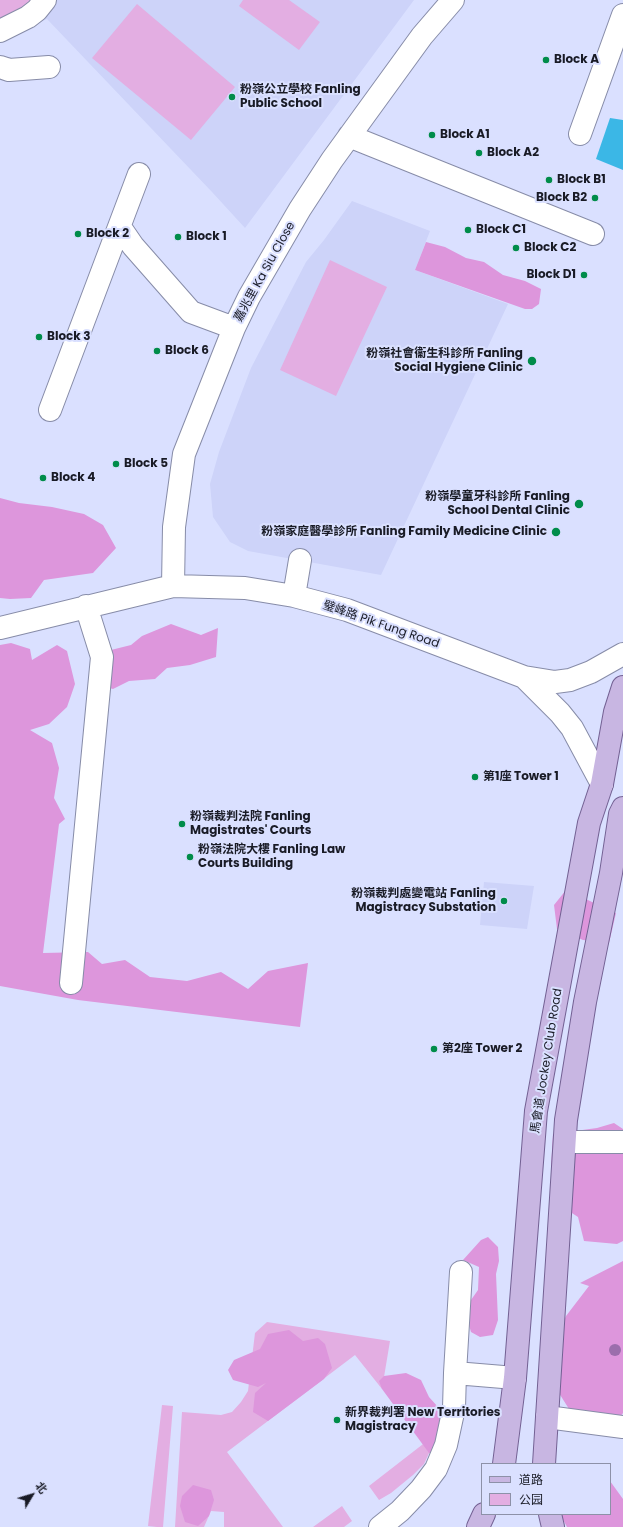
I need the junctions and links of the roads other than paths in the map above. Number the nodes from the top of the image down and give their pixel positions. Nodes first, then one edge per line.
1 (44, 0) edge
2 (453, 0) edge
3 (623, 15) edge
4 (0, 31) edge
5 (49, 67) dead end
6 (0, 68) edge
7 (580, 134) dead end
8 (349, 136) junction
9 (139, 174) dead end
10 (120, 226) junction
11 (593, 234) dead end
12 (234, 328) junction
13 (50, 410) dead end
14 (300, 560) dead end
15 (173, 586) junction
16 (294, 596) junction
17 (86, 606) junction
18 (0, 628) edge
19 (623, 654) edge
20 (524, 677) junction
21 (623, 687) edge
22 (602, 784) junction
23 (623, 808) edge
24 (71, 983) dead end
25 (565, 1142) junction
26 (623, 1142) edge
27 (461, 1272) dead end
28 (455, 1373) junction
29 (505, 1377) junction
30 (556, 1419) junction
31 (614, 1426) edge
32 (504, 1463) edge
33 (544, 1463) edge
34 (484, 1515) edge
35 (550, 1515) edge
36 (380, 1527) edge
37 (478, 1527) edge
38 (553, 1527) edge

1 - 4 street
2 - 8 street, 嘉兆里 Ka Siu Close
3 - 7 street
5 - 6 street
8 - 11 street
8 - 12 street, 嘉兆里 Ka Siu Close
9 - 10 street
10 - 12 street
10 - 13 street
12 - 15 street, 嘉兆里 Ka Siu Close
14 - 16 street
15 - 16 street, 璧峰路 Pik Fung Road
15 - 17 street, 璧峰路 Pik Fung Road
16 - 20 street, 璧峰路 Pik Fung Road
17 - 18 street, 璧峰路 Pik Fung Road
17 - 24 street
19 - 20 street, 璧峰路 Pik Fung Road
20 - 22 street, 璧峰路 Pik Fung Road
21 - 22 main road, 馬會道 Jockey Club Road
22 - 29 main road, 馬會道 Jockey Club Road
23 - 25 main road
25 - 26 street
25 - 30 main road
27 - 28 street
28 - 29 street
28 - 36 street
29 - 32 main road, 馬會道 Jockey Club Road
30 - 31 street
30 - 33 main road
34 - 37 main road
35 - 38 main road

